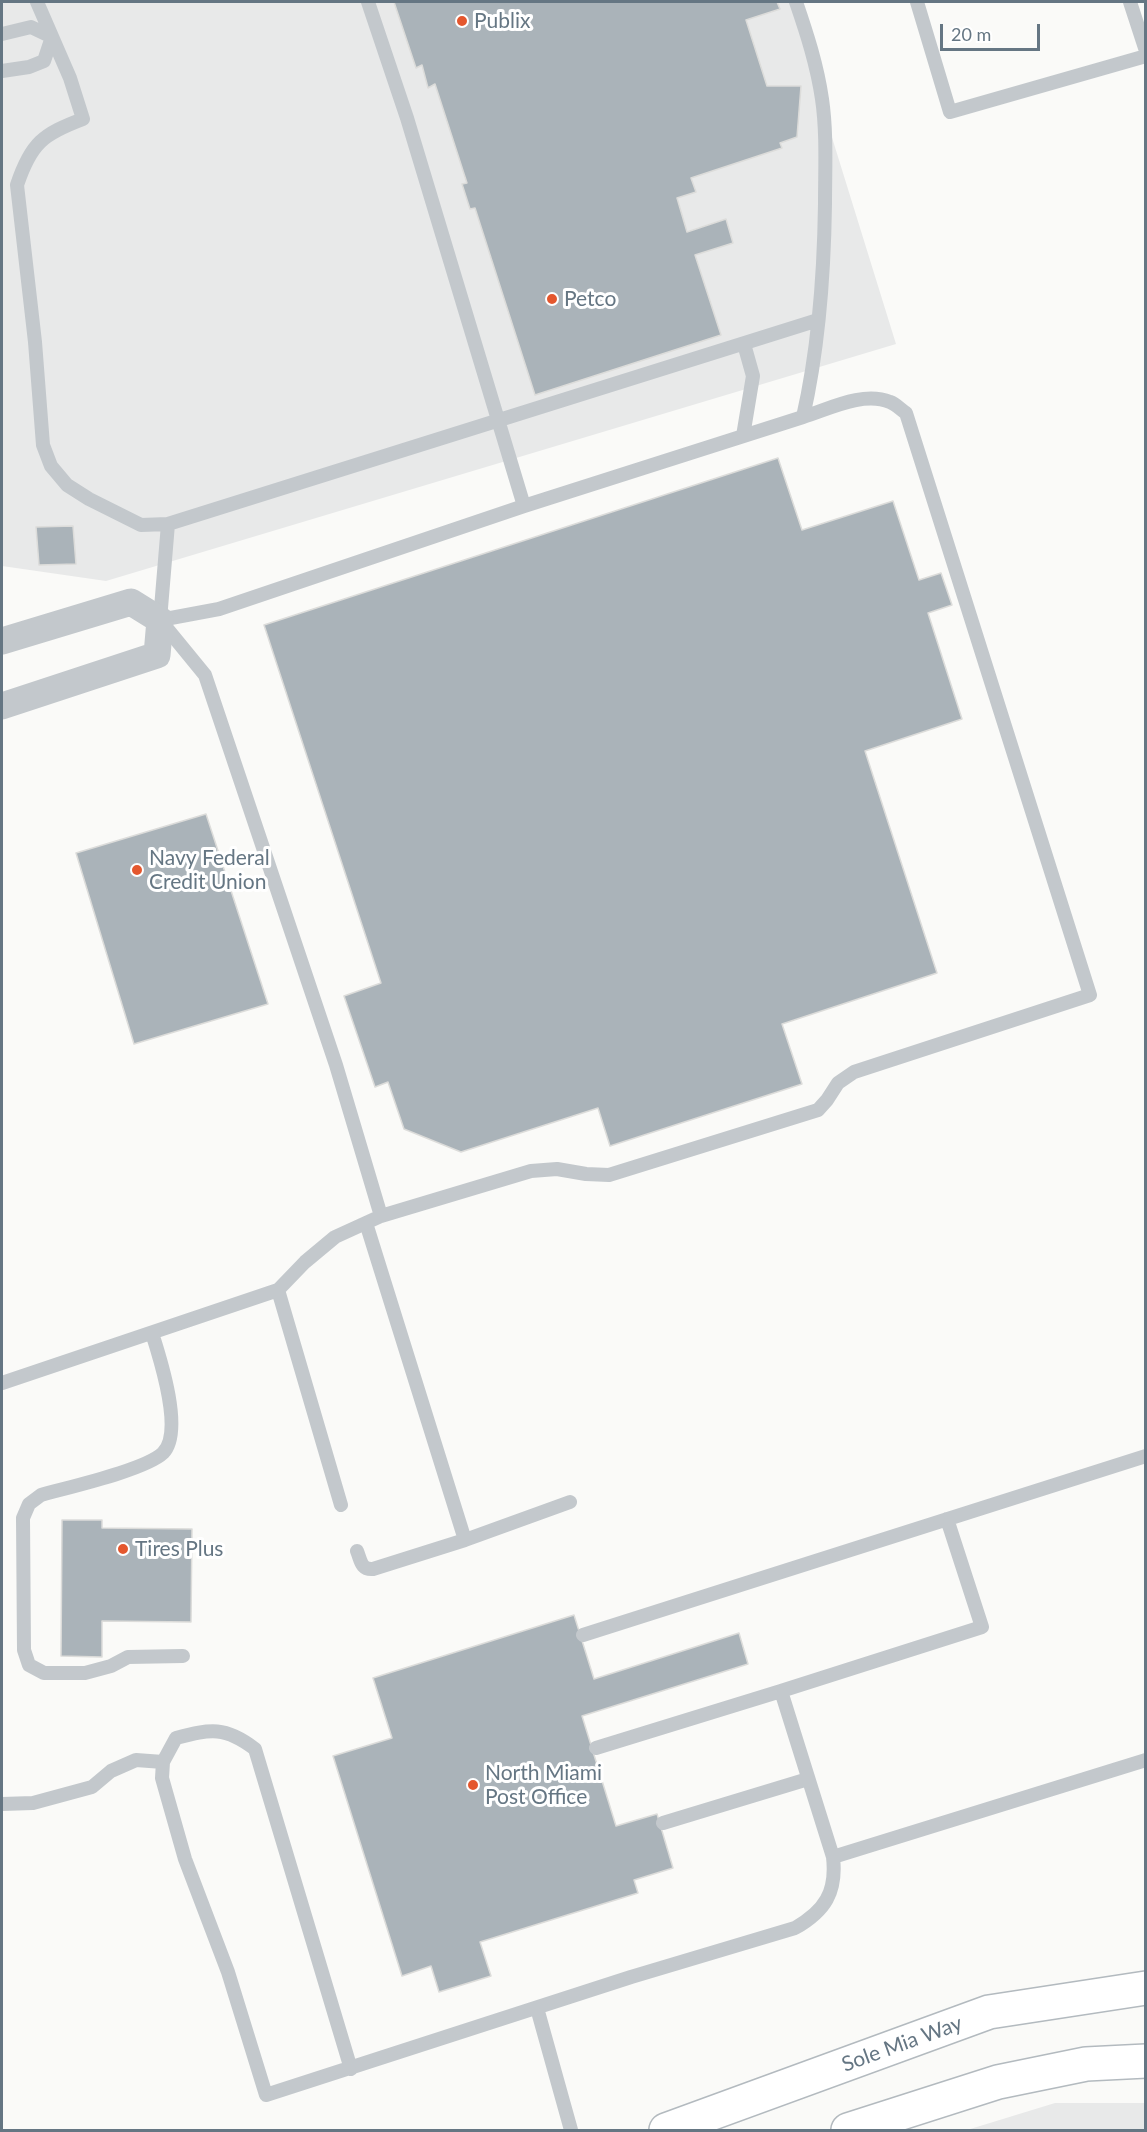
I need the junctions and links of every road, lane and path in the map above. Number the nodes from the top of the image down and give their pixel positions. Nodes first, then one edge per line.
1 (37, 2) edge
2 (368, 2) edge
3 (796, 2) edge
4 (917, 2) edge
5 (1130, 2) edge
6 (2, 34) edge
7 (52, 37) junction
8 (1146, 51) edge
9 (1146, 56) edge
10 (2, 71) edge
11 (818, 320) junction
12 (744, 344) junction
13 (803, 417) junction
14 (498, 420) junction
15 (742, 436) junction
16 (524, 506) junction
17 (168, 524) junction
18 (160, 620) junction
19 (2, 641) edge
20 (2, 706) edge
21 (381, 1216) junction
22 (366, 1223) junction
23 (278, 1290) junction
24 (152, 1333) junction
25 (2, 1383) edge
26 (1146, 1456) edge
27 (570, 1502) dead end
28 (341, 1505) dead end
29 (947, 1519) junction
30 (465, 1539) junction
31 (357, 1551) dead end
32 (583, 1635) dead end
33 (183, 1656) dead end
34 (781, 1690) junction
35 (596, 1748) dead end
36 (1146, 1760) edge
37 (163, 1762) junction
38 (808, 1779) junction
39 (2, 1804) edge
40 (663, 1823) dead end
41 (833, 1857) junction
42 (1146, 1988) edge
43 (537, 2008) junction
44 (1146, 2061) edge
45 (351, 2069) junction
46 (571, 2130) edge
47 (666, 2130) edge
48 (848, 2130) edge

1 - 7 lane
2 - 14 lane
3 - 11 lane
4 - 9 lane
5 - 8 lane
6 - 7 lane
7 - 10 lane
7 - 17 lane
11 - 12 lane
11 - 13 lane
12 - 14 lane
12 - 15 lane
13 - 15 lane
13 - 21 lane
14 - 16 lane
14 - 17 lane
15 - 16 lane
16 - 18 lane
17 - 18 lane
18 - 19 street
18 - 20 street
18 - 21 lane
21 - 22 lane
22 - 23 lane
22 - 30 lane
23 - 24 lane
23 - 28 lane
24 - 25 lane
24 - 33 lane
26 - 29 lane
27 - 30 lane
29 - 32 lane
29 - 34 lane
30 - 31 lane
34 - 35 lane
34 - 38 lane
36 - 41 lane
37 - 39 lane
37 - 45 lane
37 - 45 lane
38 - 40 lane
38 - 41 lane
41 - 43 lane
42 - 47 street, Sole Mia Way
43 - 45 lane
43 - 46 lane
44 - 48 street

